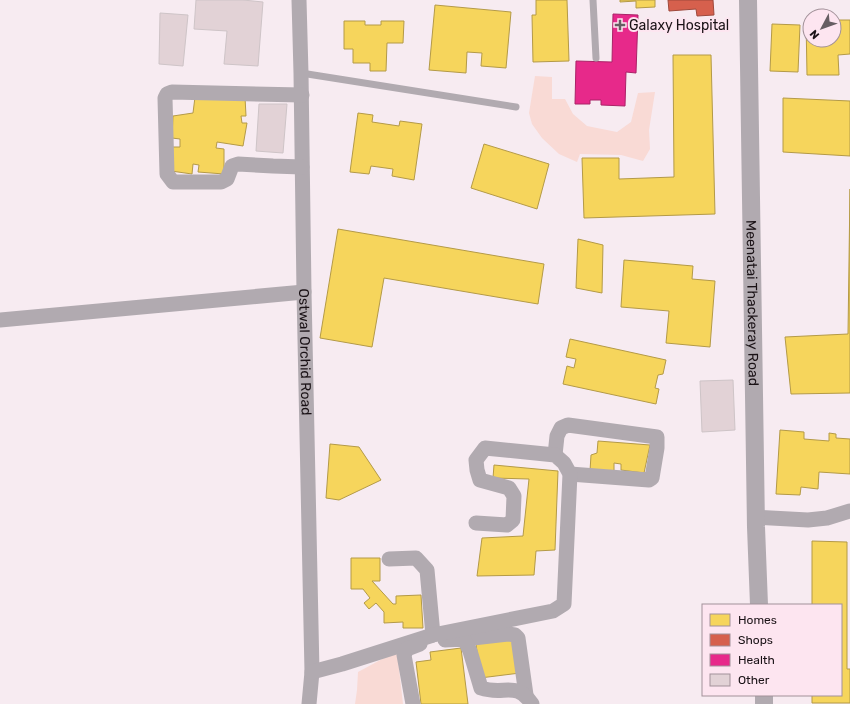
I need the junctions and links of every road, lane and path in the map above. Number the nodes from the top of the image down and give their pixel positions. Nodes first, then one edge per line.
1 (299, 0) edge
2 (593, 0) edge
3 (748, 0) edge
4 (596, 58) dead end
5 (301, 73) junction
6 (302, 95) junction
7 (516, 107) dead end
8 (302, 167) junction
9 (304, 292) junction
10 (0, 320) edge
11 (555, 455) junction
12 (570, 474) junction
13 (850, 511) edge
14 (755, 522) junction
15 (476, 523) dead end
16 (389, 559) dead end
17 (760, 604) edge
18 (433, 635) junction
19 (464, 639) junction
20 (312, 672) junction
21 (529, 700) edge
22 (309, 704) edge
23 (413, 704) edge

1 - 5 street, Ostwal Orchid Road
2 - 4 lane
3 - 14 street, Meenatai Thackeray Road
5 - 6 street, Ostwal Orchid Road
5 - 7 lane
6 - 8 street, Ostwal Orchid Road
6 - 8 street
8 - 9 street, Ostwal Orchid Road
9 - 10 street
9 - 20 street, Ostwal Orchid Road
11 - 12 street
11 - 12 street
11 - 15 street
12 - 18 street
13 - 14 street
14 - 17 street, Meenatai Thackeray Road
16 - 18 street
18 - 20 street
19 - 21 street
19 - 21 street
19 - 23 street
20 - 22 street, Ostwal Orchid Road

